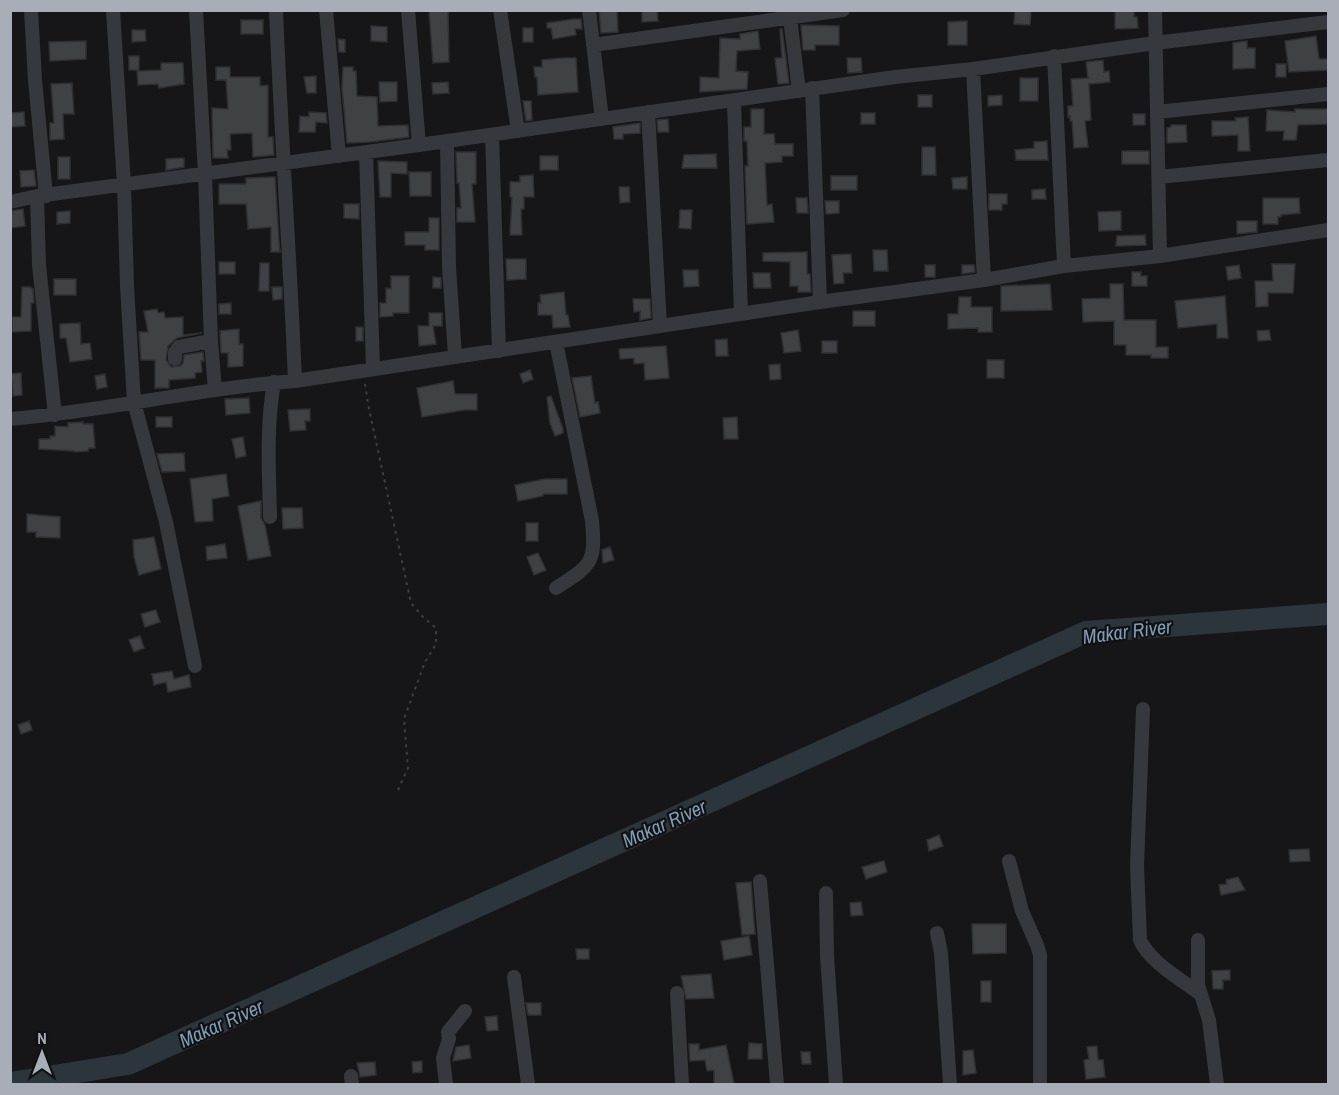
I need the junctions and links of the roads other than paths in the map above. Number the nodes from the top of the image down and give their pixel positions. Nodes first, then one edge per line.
1 (31, 10) edge
2 (113, 10) edge
3 (196, 10) edge
4 (276, 10) edge
5 (326, 10) edge
6 (408, 10) edge
7 (501, 10) edge
8 (589, 10) edge
9 (843, 10) edge
10 (1155, 10) edge
11 (790, 14) edge
12 (1329, 21) edge
13 (1155, 43) junction
14 (593, 45) junction
15 (1054, 56) junction
16 (973, 69) junction
17 (806, 90) junction
18 (1329, 94) edge
19 (734, 101) junction
20 (648, 112) junction
21 (1157, 112) junction
22 (602, 119) junction
23 (518, 131) junction
24 (492, 135) junction
25 (447, 142) junction
26 (419, 146) junction
27 (366, 152) junction
28 (339, 156) junction
29 (1329, 160) edge
30 (282, 163) junction
31 (205, 174) junction
32 (1159, 177) junction
33 (124, 185) junction
34 (42, 196) junction
35 (10, 202) edge
36 (1329, 230) edge
37 (1160, 256) junction
38 (1064, 266) junction
39 (984, 280) junction
40 (820, 302) junction
41 (741, 314) junction
42 (660, 325) junction
43 (211, 341) junction
44 (556, 342) junction
45 (499, 351) junction
46 (455, 356) junction
47 (175, 358) dead end
48 (368, 369) junction
49 (295, 381) junction
50 (274, 382) junction
51 (215, 390) junction
52 (134, 402) junction
53 (55, 415) junction
54 (10, 419) edge
55 (270, 517) dead end
56 (556, 588) dead end
57 (195, 666) dead end
58 (1143, 709) dead end
59 (1009, 861) dead end
60 (760, 881) dead end
61 (826, 894) dead end
62 (937, 933) dead end
63 (1198, 940) dead end
64 (514, 977) dead end
65 (677, 993) dead end
66 (1199, 993) junction
67 (465, 1011) dead end
68 (446, 1084) edge
69 (528, 1084) edge
70 (682, 1084) edge
71 (777, 1084) edge
72 (836, 1084) edge
73 (950, 1084) edge
74 (1040, 1084) edge
75 (1217, 1084) edge

1 - 34 street
2 - 33 street
3 - 31 street
4 - 30 street
5 - 28 street
6 - 26 street
7 - 23 street
8 - 14 street
9 - 11 street
10 - 13 street
11 - 14 street
11 - 17 street
12 - 13 street
13 - 15 street
13 - 21 street
14 - 22 street
15 - 16 street
15 - 38 street
16 - 17 street
16 - 39 street
17 - 19 street
17 - 40 street
18 - 21 street
19 - 20 street
19 - 41 street
20 - 22 street
20 - 42 street
21 - 32 street
22 - 23 street
23 - 24 street
24 - 25 street
24 - 45 street
25 - 26 street
25 - 46 street
26 - 27 street
27 - 28 street
27 - 48 street
28 - 30 street
29 - 32 street
30 - 31 street
30 - 49 street
31 - 33 street
31 - 43 street
32 - 37 street
33 - 34 street
33 - 52 street
34 - 35 street
34 - 53 street
36 - 37 street
37 - 38 street
38 - 39 street
39 - 40 street
40 - 41 street
41 - 42 street
42 - 44 street
43 - 47 street
43 - 51 street
44 - 45 street
44 - 56 street
45 - 46 street
46 - 48 street
48 - 49 street
49 - 50 street
50 - 51 street
50 - 55 street
51 - 52 street
52 - 53 street
52 - 57 street
53 - 54 street
58 - 66 street
59 - 74 street
60 - 71 street
61 - 72 street
62 - 73 street
63 - 66 street
64 - 69 street
65 - 70 street
66 - 75 street
67 - 68 street

